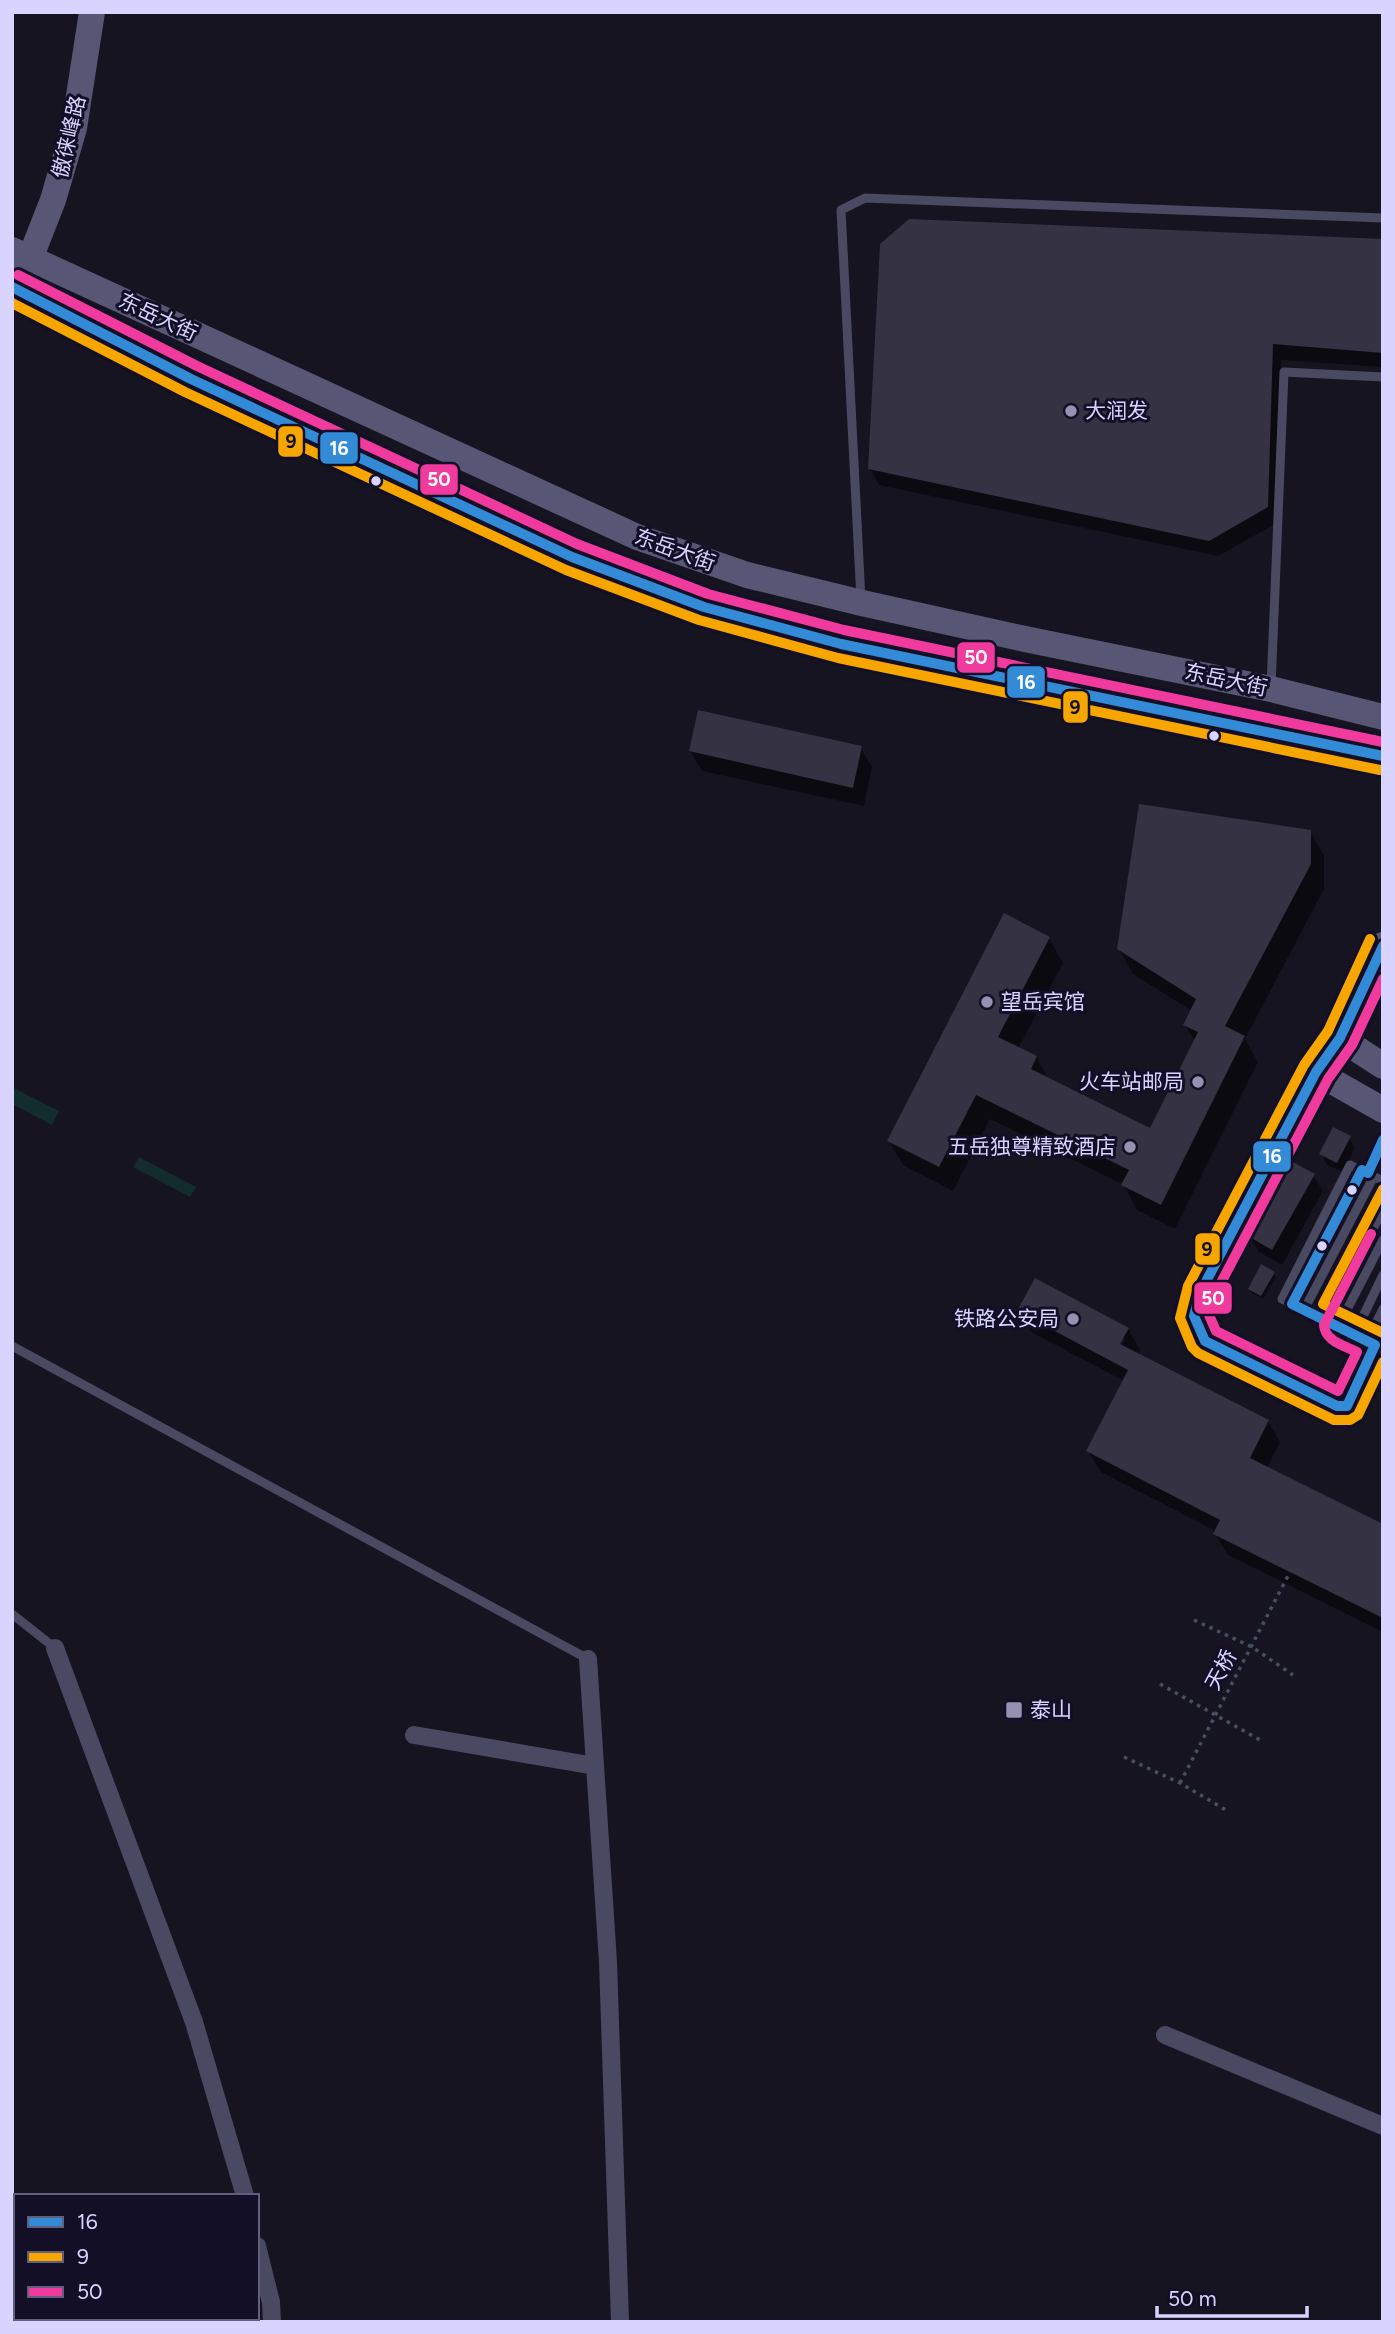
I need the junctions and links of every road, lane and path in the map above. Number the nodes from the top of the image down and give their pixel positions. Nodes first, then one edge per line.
1 (92, 12) edge
2 (1383, 218) edge
3 (22, 254) edge
4 (14, 288) edge
5 (1383, 377) edge
6 (862, 603) junction
7 (1271, 689) junction
8 (1383, 717) edge
9 (1383, 756) edge
10 (1383, 945) edge
11 (1340, 1038) junction
12 (1383, 1066) edge
13 (1316, 1073) junction
14 (1383, 1110) edge
15 (1383, 1139) edge
16 (1374, 1177) edge
17 (1383, 1210) edge
18 (1383, 1240) edge
19 (1383, 1275) edge
20 (1200, 1293) joint
21 (1383, 1309) edge
22 (1304, 1310) junction
23 (1315, 1315) junction
24 (1325, 1320) junction
25 (1338, 1327) junction
26 (1354, 1335) junction
27 (1375, 1343) edge
28 (12, 1346) edge
29 (1290, 1572) dead end
30 (12, 1614) edge
31 (1194, 1620) dead end
32 (1252, 1647) junction
33 (55, 1648) joint
34 (588, 1658) joint
35 (1293, 1675) dead end
36 (1160, 1684) dead end
37 (1216, 1713) junction
38 (414, 1735) dead end
39 (1262, 1741) dead end
40 (1124, 1757) dead end
41 (595, 1766) junction
42 (1180, 1783) junction
43 (1226, 1810) dead end
44 (1165, 2035) dead end
45 (1383, 2126) edge
46 (244, 2194) edge
47 (259, 2254) edge
48 (272, 2322) edge
49 (620, 2322) edge

1 - 3 main road, 傲徕峰路
2 - 6 lane
3 - 4 main road, 傲徕峰路
3 - 6 main road, 东岳大街
4 - 9 main road, 东岳大街
5 - 7 lane
6 - 7 main road, 东岳大街
7 - 8 main road, 东岳大街
10 - 11 main road
11 - 12 main road
11 - 13 main road
13 - 14 main road
13 - 20 main road
15 - 16 lane
16 - 22 lane
16 - 22 lane
16 - 23 lane
17 - 24 lane
18 - 25 lane
19 - 26 lane
20 - 27 lane
21 - 27 lane
22 - 23 lane
23 - 24 lane
24 - 25 lane
25 - 26 lane
26 - 27 lane
28 - 34 lane
29 - 32 path, 天桥
30 - 33 lane
31 - 32 path
32 - 35 path
32 - 37 path, 天桥
33 - 46 street
34 - 41 street
36 - 37 path
37 - 39 path
37 - 42 path, 天桥
38 - 41 street
40 - 42 path
41 - 49 street
42 - 43 path
44 - 45 street
47 - 48 street

